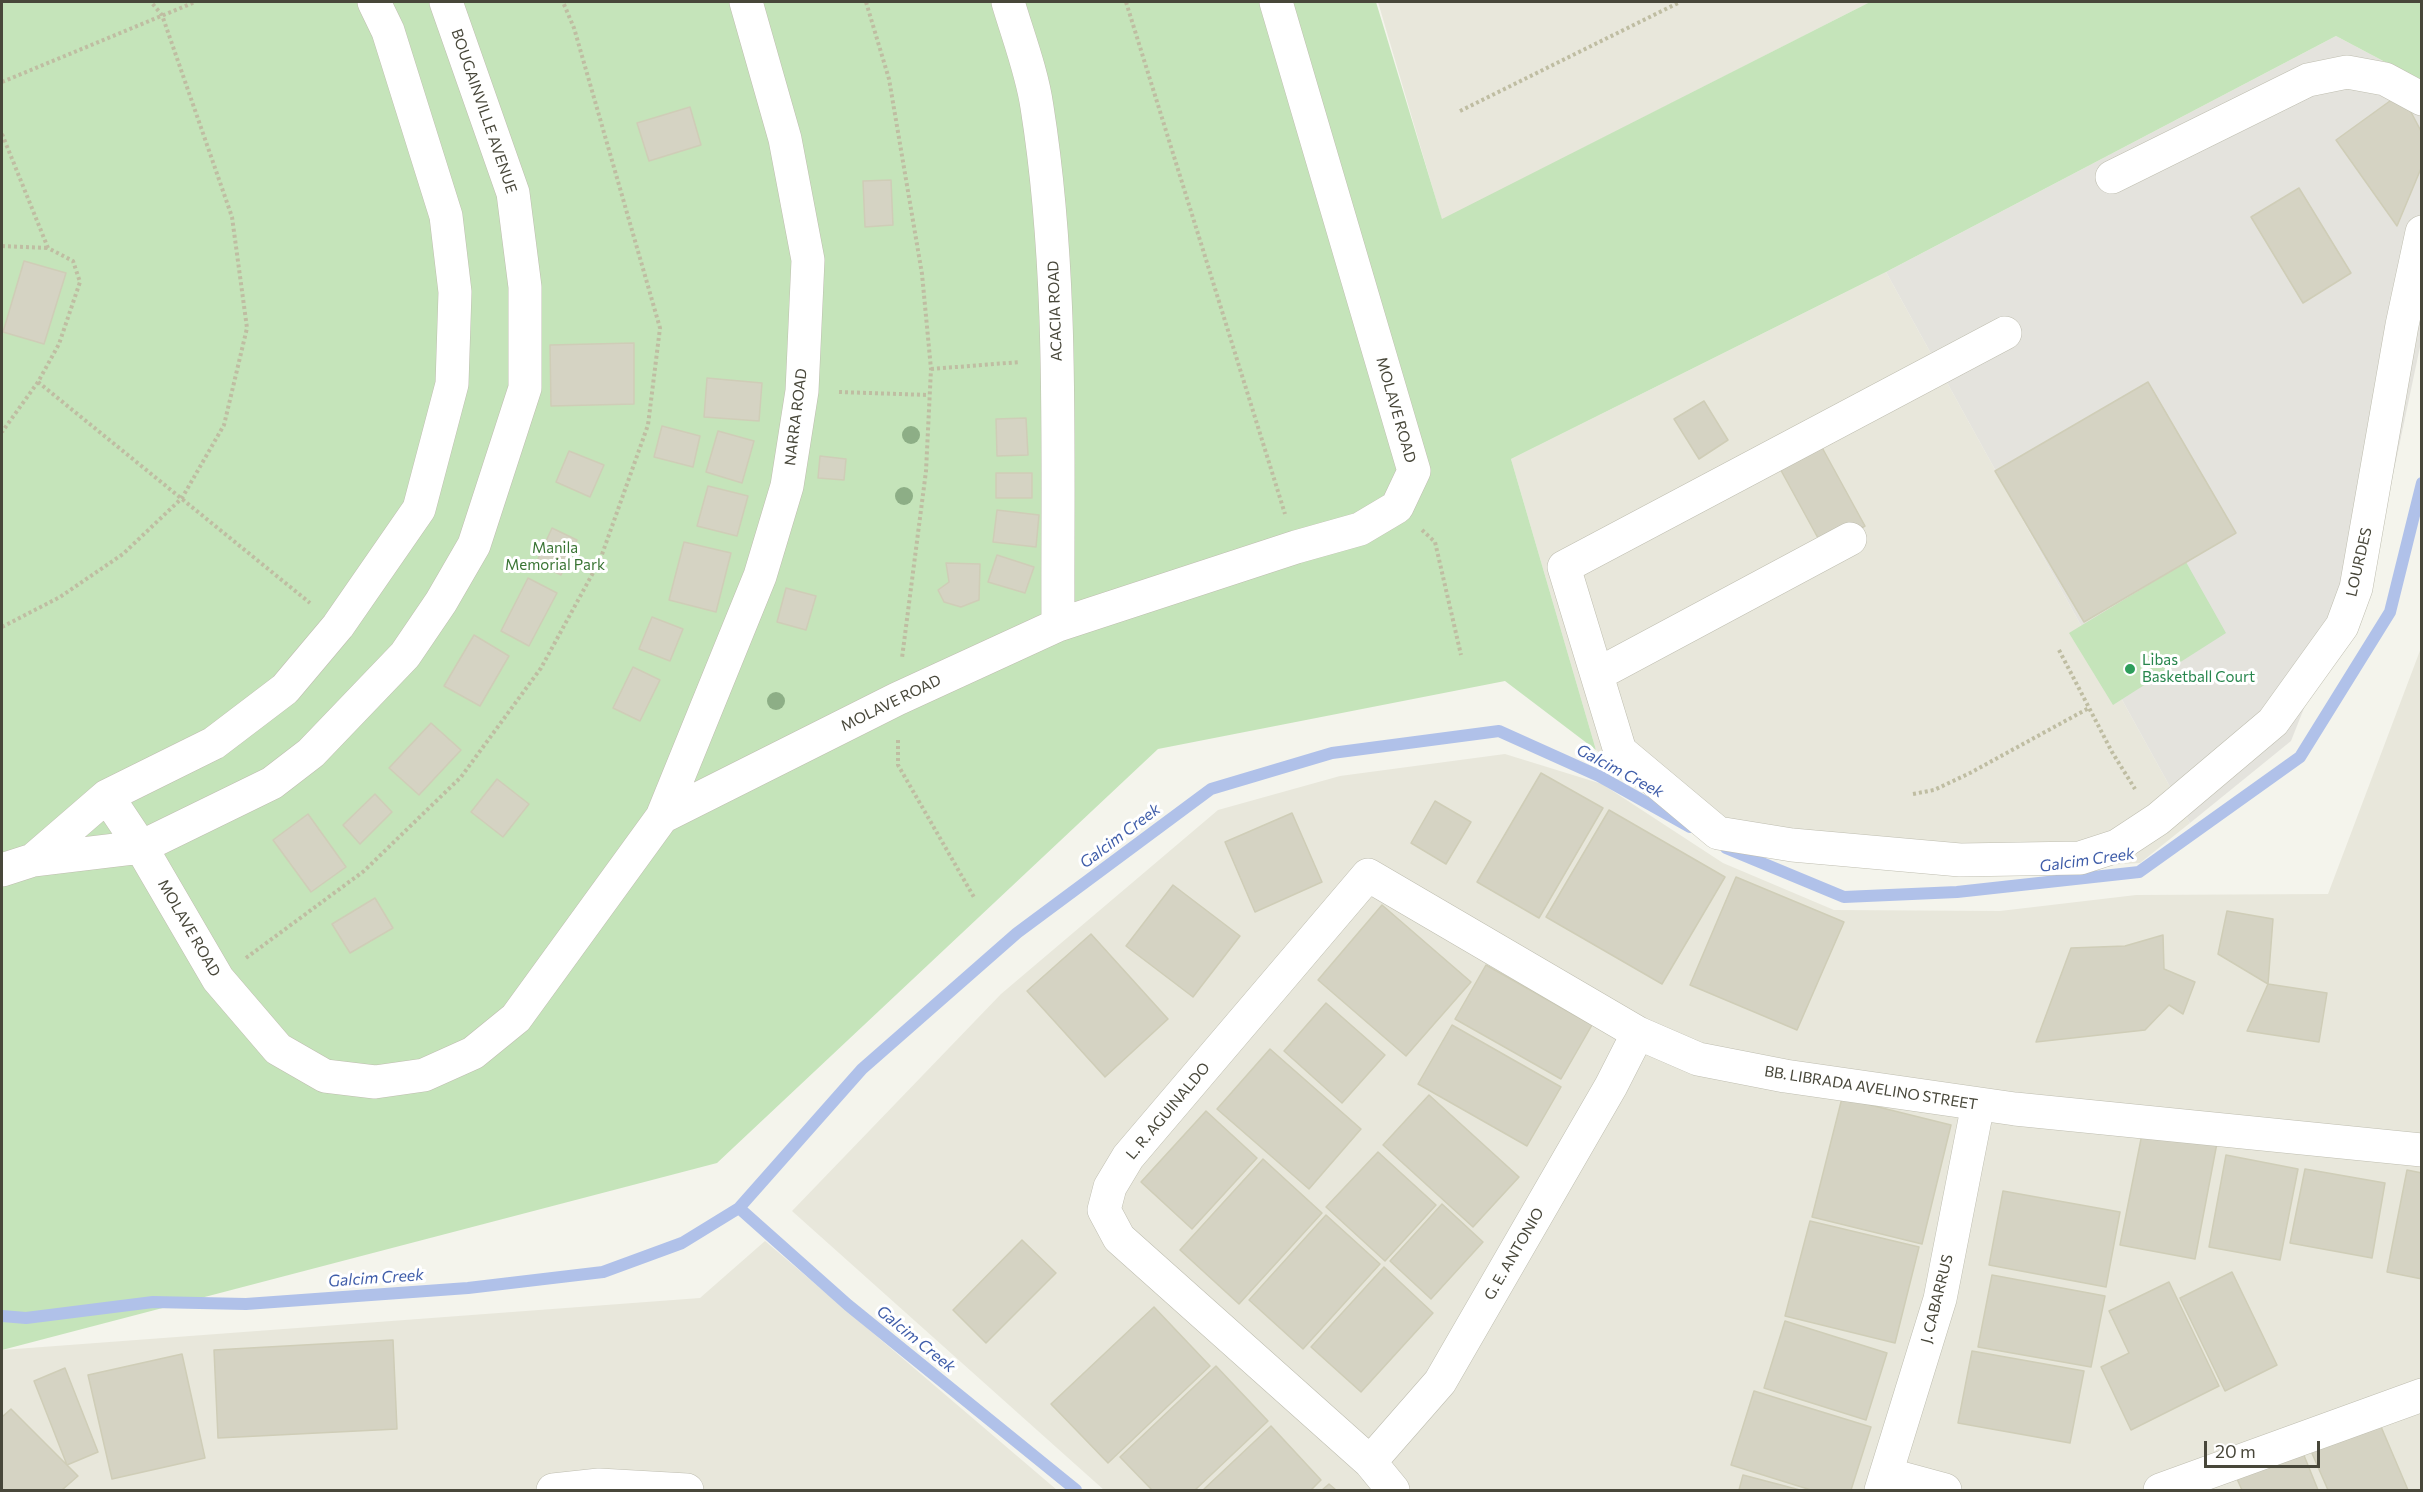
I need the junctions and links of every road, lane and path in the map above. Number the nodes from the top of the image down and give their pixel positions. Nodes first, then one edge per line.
1 (151, 2) edge
2 (195, 2) edge
3 (374, 2) edge
4 (446, 2) edge
5 (563, 2) edge
6 (746, 2) edge
7 (866, 2) edge
8 (1008, 2) edge
9 (1126, 2) edge
10 (1276, 2) edge
11 (1680, 2) edge
12 (162, 15) junction
13 (2, 82) edge
14 (2421, 99) edge
15 (1460, 111) dead end
16 (2, 134) edge
17 (2112, 177) dead end
18 (2421, 232) edge
19 (2, 246) edge
20 (48, 248) junction
21 (2005, 333) dead end
22 (1057, 359) junction
23 (931, 369) junction
24 (38, 382) junction
25 (802, 391) junction
26 (929, 395) junction
27 (2, 432) edge
28 (182, 498) junction
29 (1397, 507) junction
30 (1850, 539) dead end
31 (1296, 547) junction
32 (1058, 624) junction
33 (338, 626) junction
34 (2, 627) edge
35 (2059, 650) dead end
36 (1461, 655) dead end
37 (1598, 674) junction
38 (897, 699) junction
39 (2089, 708) junction
40 (1913, 794) dead end
41 (107, 796) junction
42 (662, 817) junction
43 (2158, 819) junction
44 (141, 847) junction
45 (33, 860) junction
46 (2, 870) edge
47 (1368, 875) joint
48 (975, 899) dead end
49 (218, 979) junction
50 (1638, 1033) junction
51 (1978, 1104) junction
52 (2421, 1150) edge
53 (2421, 1395) edge
54 (1370, 1462) junction
55 (1883, 1482) edge
56 (553, 1491) edge
57 (687, 1491) edge
58 (1393, 1491) edge
59 (1945, 1491) edge
60 (2160, 1491) edge

1 - 12 path
2 - 12 path
3 - 33 street
4 - 44 street, BOUGAINVILLE AVENUE
5 - 49 path
6 - 25 street, NARRA ROAD
7 - 23 path
8 - 22 street, ACACIA ROAD
9 - 31 path
10 - 29 street, MOLAVE ROAD
11 - 15 path
12 - 13 path
12 - 28 path
14 - 17 street
16 - 20 path
18 - 43 street, LOURDES
19 - 20 path
20 - 24 path
21 - 37 street, LOURDES
22 - 23 path
22 - 32 street, ACACIA ROAD
23 - 26 path
24 - 27 path
24 - 28 path
25 - 26 path
25 - 42 street, NARRA ROAD
26 - 38 path
28 - 33 path
28 - 34 path
29 - 31 street, MOLAVE ROAD
29 - 36 path
30 - 37 street
31 - 32 street, MOLAVE ROAD
32 - 38 street, MOLAVE ROAD
33 - 41 street
35 - 39 path
37 - 43 street, LOURDES
38 - 42 street, MOLAVE ROAD
38 - 48 path
39 - 40 path
39 - 43 path
41 - 44 street, MOLAVE ROAD
41 - 45 street
42 - 49 street, MOLAVE ROAD
44 - 45 street, BOUGAINVILLE AVENUE
44 - 49 street, MOLAVE ROAD
45 - 46 street
47 - 50 street, BB. LIBRADA AVELINO STREET
47 - 54 street, L. R. AGUINALDO
50 - 51 street, BB. LIBRADA AVELINO STREET
50 - 54 street, G. E. ANTONIO
51 - 52 street, BB. LIBRADA AVELINO STREET
51 - 55 street, J. CABARRUS
53 - 60 street
54 - 58 street, L. R. AGUINALDO
55 - 59 street
56 - 57 street

